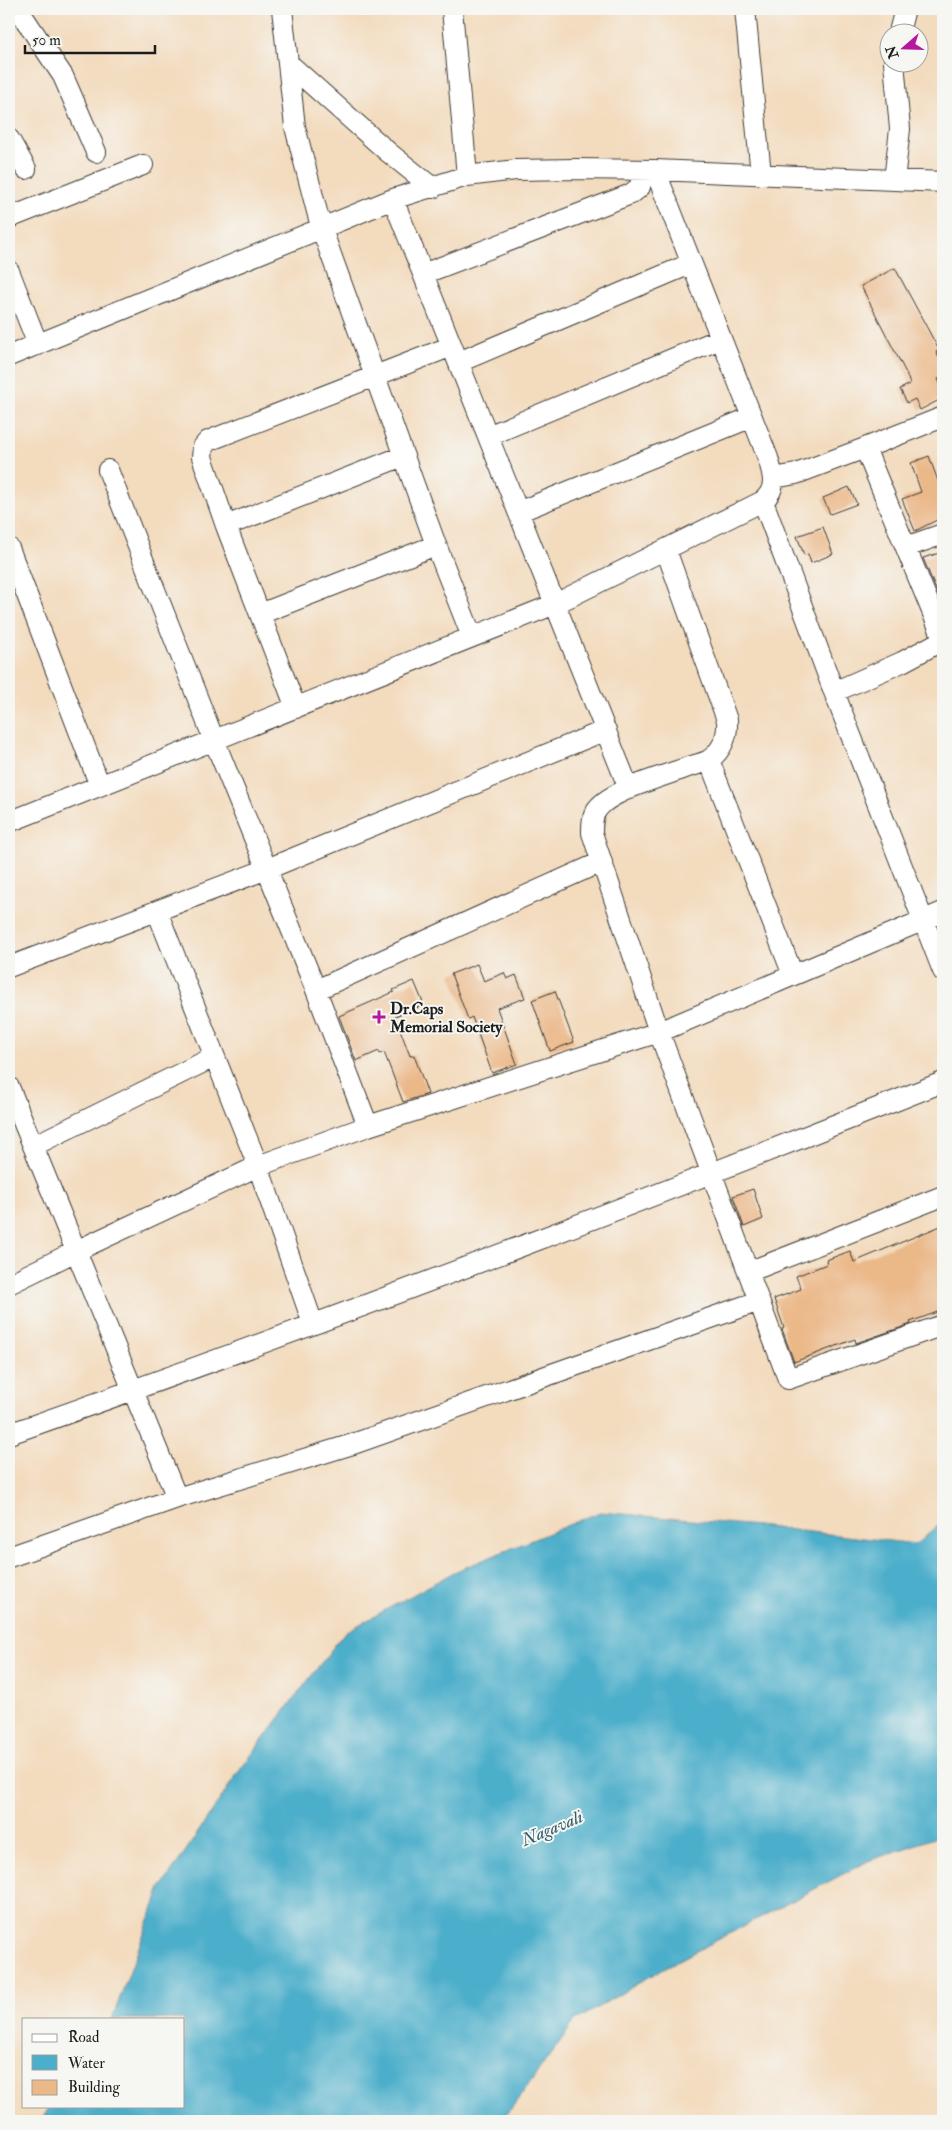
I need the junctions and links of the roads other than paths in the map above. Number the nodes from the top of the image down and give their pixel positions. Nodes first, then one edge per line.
1 (18, 9) edge
2 (282, 9) edge
3 (452, 9) edge
4 (745, 9) edge
5 (905, 9) edge
6 (902, 22) edge
7 (288, 63) junction
8 (895, 72) edge
9 (9, 139) edge
10 (96, 152) dead end
11 (143, 165) dead end
12 (26, 169) dead end
13 (649, 170) junction
14 (761, 175) junction
15 (467, 176) junction
16 (894, 180) junction
17 (943, 182) edge
18 (433, 188) junction
19 (393, 199) junction
20 (9, 218) edge
21 (321, 227) junction
22 (690, 264) junction
23 (9, 271) edge
24 (423, 274) junction
25 (720, 339) junction
26 (38, 345) junction
27 (455, 354) junction
28 (9, 356) edge
29 (374, 377) junction
30 (752, 417) junction
31 (943, 417) edge
32 (488, 436) junction
33 (865, 448) junction
34 (403, 456) junction
35 (108, 470) dead end
36 (774, 478) junction
37 (763, 501) junction
38 (518, 512) junction
39 (226, 526) junction
40 (943, 534) edge
41 (436, 545) junction
42 (906, 547) junction
43 (9, 548) edge
44 (666, 550) junction
45 (555, 604) junction
46 (260, 614) junction
47 (472, 637) junction
48 (943, 639) edge
49 (834, 692) junction
50 (296, 708) junction
51 (606, 730) junction
52 (214, 740) junction
53 (710, 760) junction
54 (100, 786) junction
55 (629, 789) junction
56 (9, 822) edge
57 (601, 862) junction
58 (267, 869) junction
59 (157, 911) junction
60 (943, 912) edge
61 (923, 920) junction
62 (9, 967) edge
63 (943, 971) edge
64 (793, 975) junction
65 (316, 990) junction
66 (659, 1032) junction
67 (214, 1057) junction
68 (943, 1082) edge
69 (9, 1087) edge
70 (368, 1126) junction
71 (33, 1146) junction
72 (258, 1166) junction
73 (712, 1174) junction
74 (943, 1196) edge
75 (76, 1251) junction
76 (748, 1272) junction
77 (9, 1284) edge
78 (759, 1301) junction
79 (313, 1324) junction
80 (943, 1325) edge
81 (133, 1390) junction
82 (9, 1434) edge
83 (177, 1498) junction
84 (9, 1557) edge

1 - 10 street
2 - 7 street
3 - 15 street
4 - 14 street
5 - 6 street
7 - 18 street
7 - 21 street
8 - 16 street
9 - 12 street
11 - 20 street
13 - 14 street
13 - 15 street
13 - 22 street
13 - 24 street
14 - 16 street
15 - 18 street
16 - 17 street
18 - 19 street
19 - 21 street
19 - 24 street
21 - 26 street
21 - 29 street
22 - 25 street
22 - 27 street
23 - 26 street
24 - 27 street
25 - 30 street
25 - 32 street
26 - 28 street
27 - 29 street
27 - 32 street
29 - 34 street
29 - 39 street
30 - 36 street
30 - 38 street
31 - 33 street
32 - 38 street
33 - 36 street
33 - 42 street
34 - 39 street
34 - 41 street
35 - 52 street
36 - 37 street
37 - 44 street
37 - 49 street
38 - 45 street
39 - 46 street
40 - 42 street
41 - 46 street
41 - 47 street
42 - 48 street
43 - 54 street
44 - 45 street
44 - 53 street
45 - 47 street
45 - 51 street
46 - 50 street
47 - 50 street
48 - 49 street
49 - 61 street
50 - 52 street
51 - 55 street
51 - 58 street
52 - 54 street
52 - 58 street
53 - 55 street
53 - 64 street
54 - 56 street
55 - 57 street
57 - 65 street
57 - 66 street
58 - 59 street
58 - 65 street
59 - 62 street
59 - 67 street
60 - 61 street
61 - 63 street
61 - 64 street
64 - 66 street
65 - 70 street
66 - 70 street
66 - 73 street
67 - 71 street
67 - 72 street
68 - 73 street
69 - 71 street
70 - 72 street
71 - 75 street
72 - 75 street
72 - 79 street
73 - 76 street
73 - 79 street
74 - 76 street
75 - 77 street
75 - 81 street
76 - 78 street
78 - 80 street
78 - 83 street
79 - 81 street
81 - 82 street
81 - 83 street
83 - 84 street

